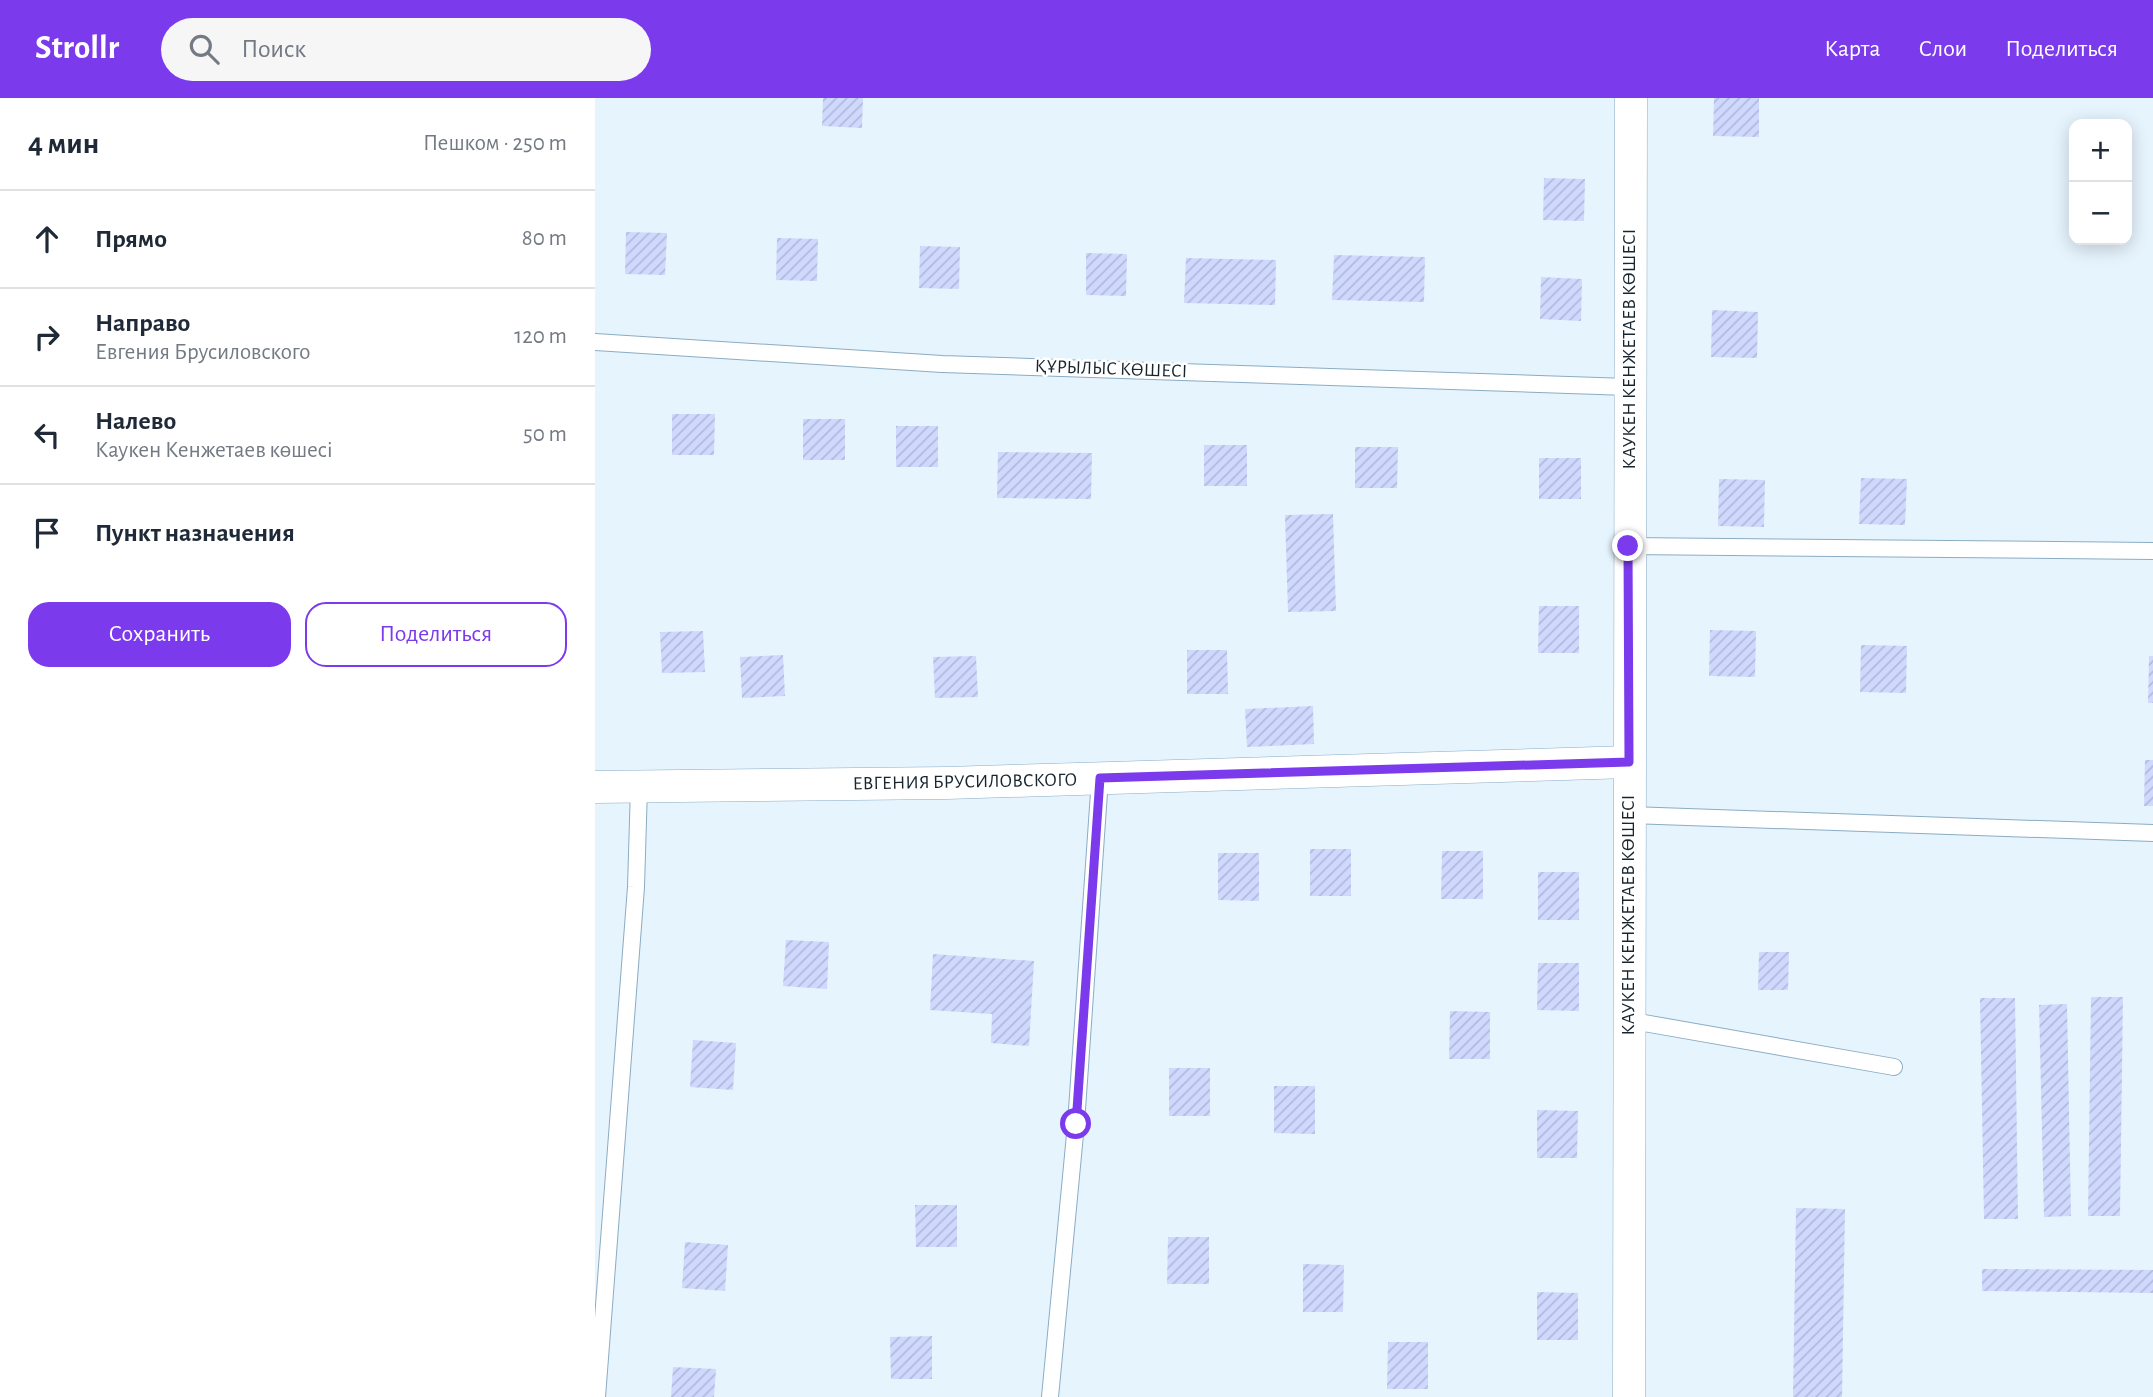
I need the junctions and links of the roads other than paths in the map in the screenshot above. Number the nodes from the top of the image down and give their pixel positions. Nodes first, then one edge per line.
1 (1631, 98) edge
2 (595, 342) edge
3 (1628, 387) junction
4 (1628, 546) junction
5 (2153, 551) edge
6 (1629, 762) junction
7 (1100, 778) junction
8 (595, 787) edge
9 (639, 787) junction
10 (1630, 815) junction
11 (2153, 833) edge
12 (1627, 1020) junction
13 (1894, 1067) dead end
14 (597, 1397) edge
15 (1050, 1397) edge
16 (1629, 1397) edge

1 - 3 street, КАУКЕН КЕНЖЕТАЕВ КӨШЕСІ
2 - 3 lane, ҚҰРЫЛЫС КӨШЕСІ
3 - 4 street, КАУКЕН КЕНЖЕТАЕВ КӨШЕСІ
4 - 5 lane
4 - 6 street, КАУКЕН КЕНЖЕТАЕВ КӨШЕСІ
6 - 7 street, ЕВГЕНИЯ БРУСИЛОВСКОГО
6 - 10 street, КАУКЕН КЕНЖЕТАЕВ КӨШЕСІ
7 - 9 street, ЕВГЕНИЯ БРУСИЛОВСКОГО
7 - 15 lane
8 - 9 street, ЕВГЕНИЯ БРУСИЛОВСКОГО
9 - 14 lane
10 - 11 lane
10 - 12 street, КАУКЕН КЕНЖЕТАЕВ КӨШЕСІ
12 - 13 lane
12 - 16 street, КАУКЕН КЕНЖЕТАЕВ КӨШЕСІ

